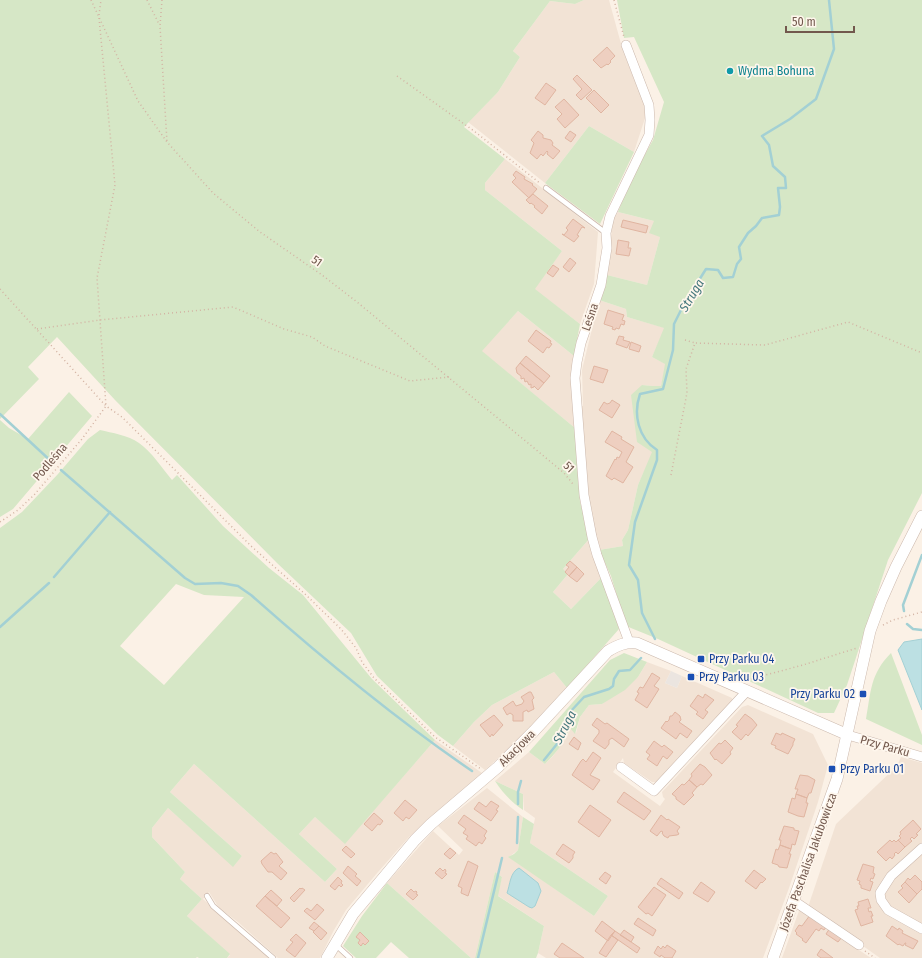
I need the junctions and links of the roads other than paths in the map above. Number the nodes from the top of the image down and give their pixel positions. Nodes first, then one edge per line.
1 (626, 45) road end
2 (546, 188) road end
3 (606, 233) junction
4 (922, 516) edge
5 (629, 642) junction
6 (743, 690) junction
7 (848, 735) junction
8 (922, 757) edge
9 (621, 767) dead end
10 (922, 848) edge
11 (207, 896) dead end
12 (794, 901) junction
13 (922, 929) edge
14 (335, 944) junction
15 (859, 945) road end
16 (273, 958) edge
17 (327, 958) edge
18 (350, 958) edge
19 (773, 958) edge

1 - 3 street, Leśna
2 - 3 lane
3 - 5 street, Leśna
4 - 7 street, Józefa Paschalisa Jakubowicza
5 - 6 street
5 - 14 street, Akacjowa
6 - 7 street
6 - 9 street
7 - 8 street, Przy Parku
7 - 12 street, Józefa Paschalisa Jakubowicza
10 - 13 street
11 - 16 lane
12 - 15 street
12 - 19 street, Józefa Paschalisa Jakubowicza
14 - 17 street, Akacjowa
14 - 18 lane

